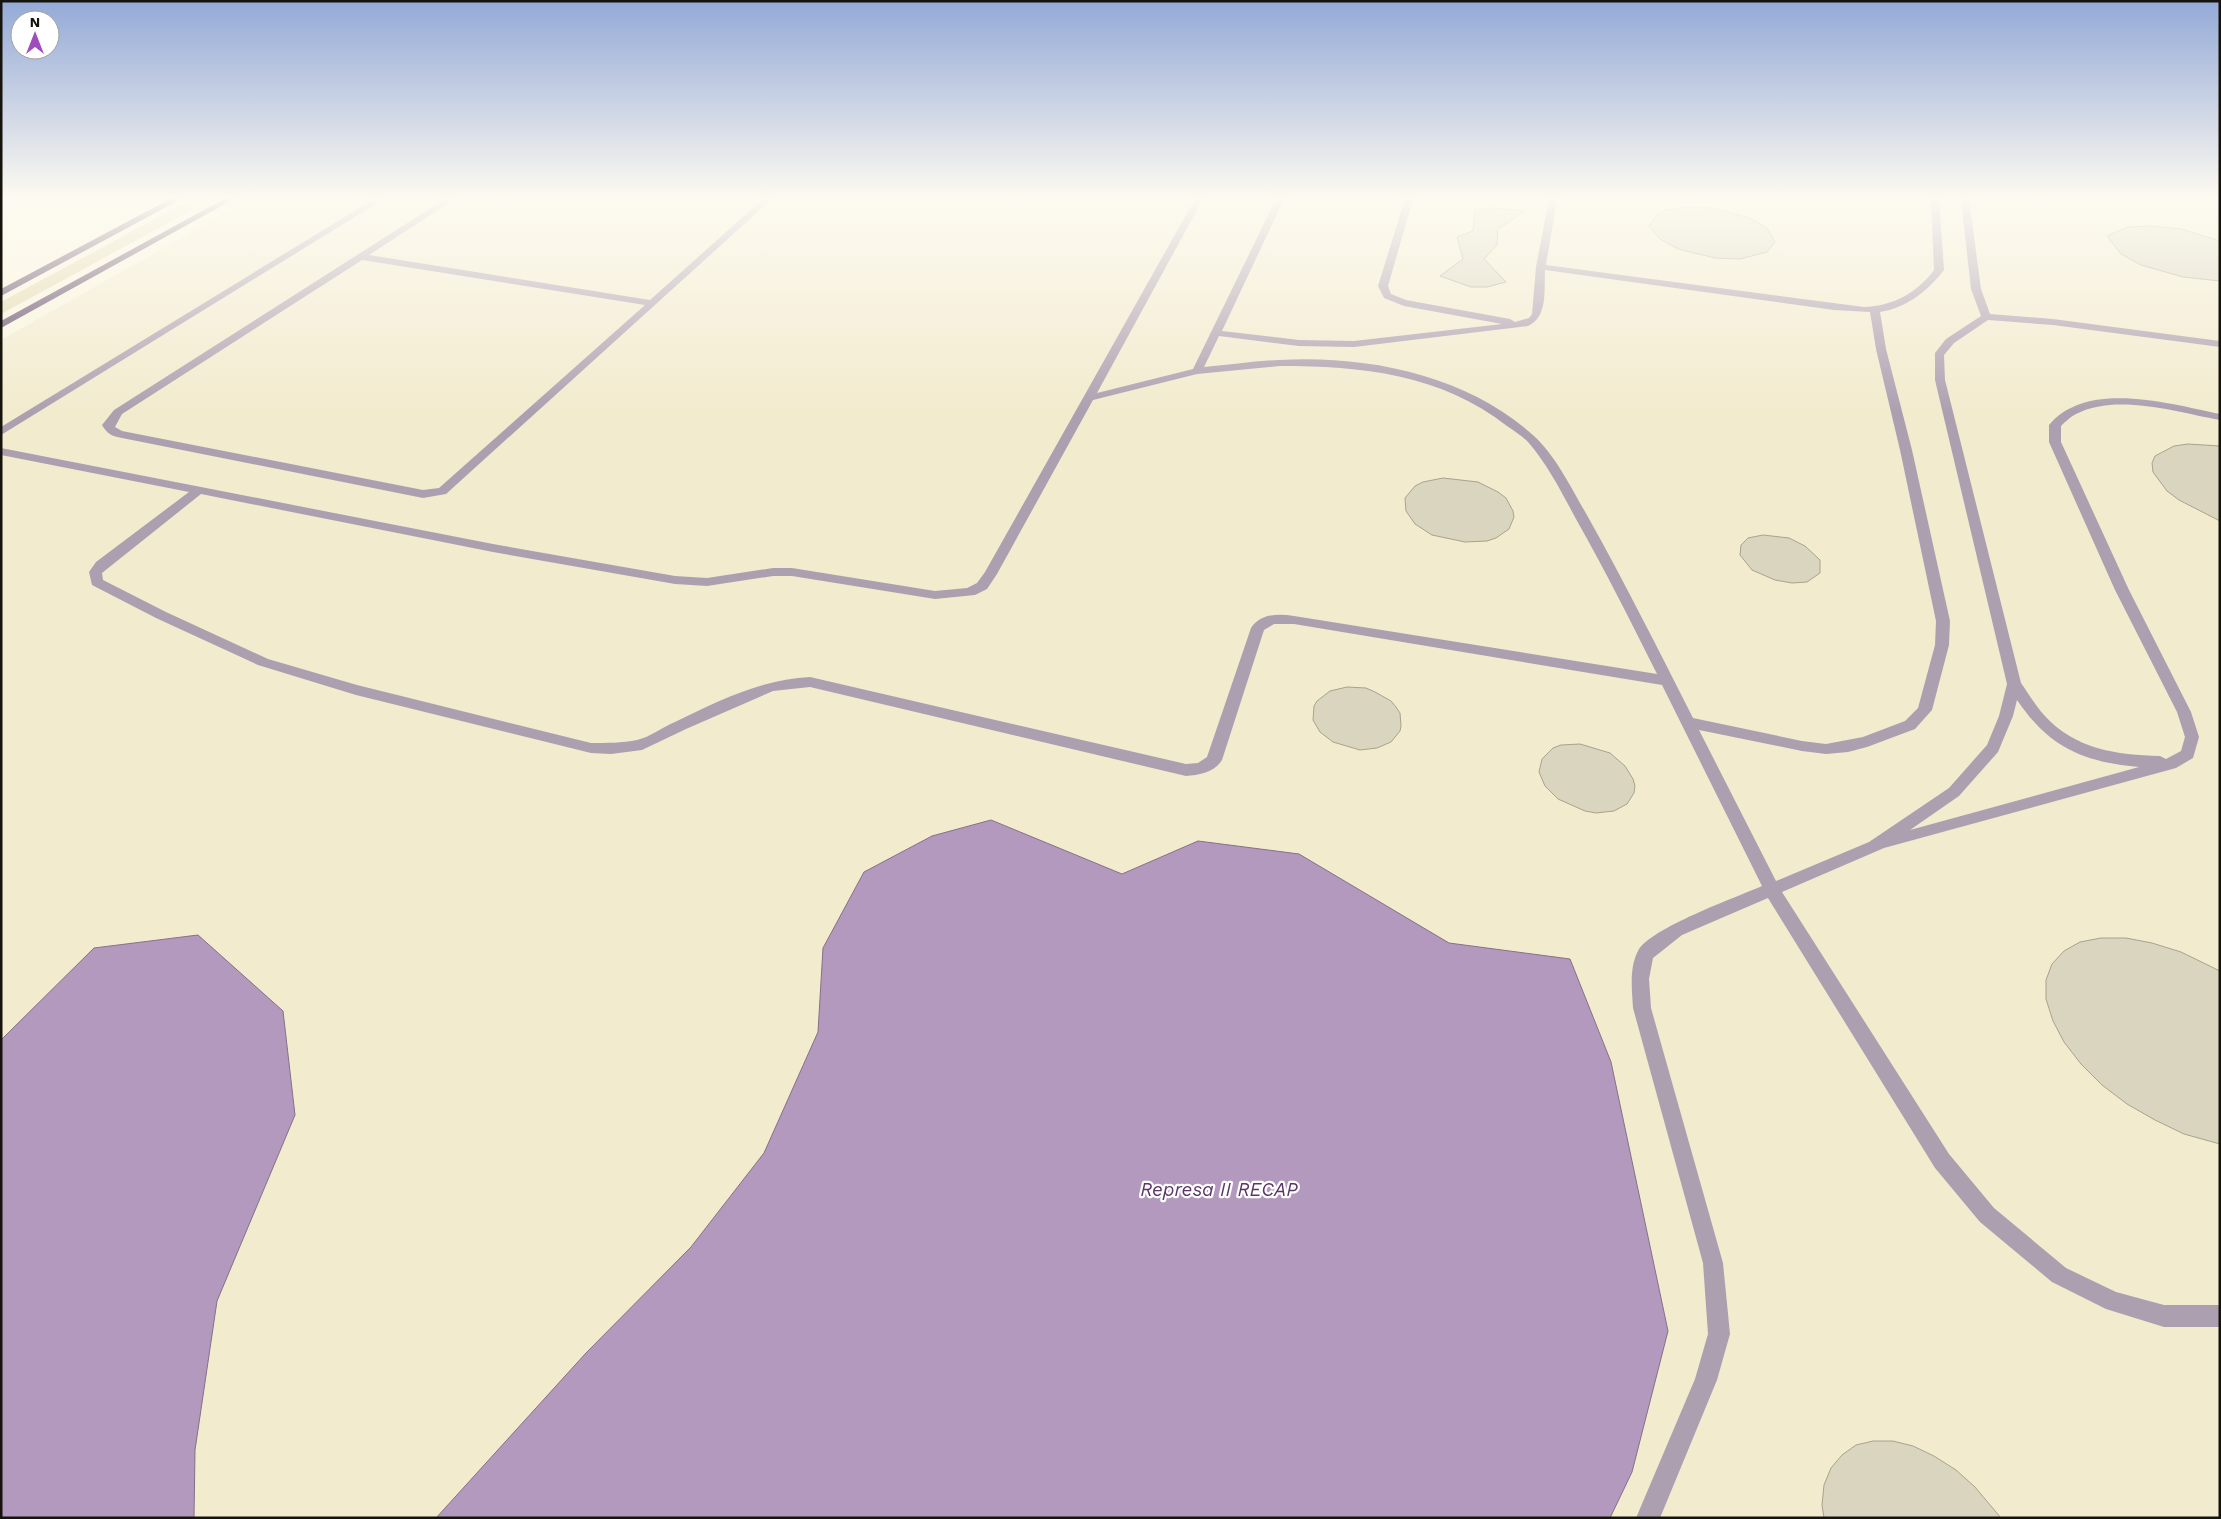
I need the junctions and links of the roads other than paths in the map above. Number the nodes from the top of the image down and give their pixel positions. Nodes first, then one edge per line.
1 (44, 270) edge
2 (101, 270) edge
3 (265, 270) edge
4 (341, 270) edge
5 (443, 270) edge
6 (689, 270) edge
7 (1160, 270) edge
8 (1246, 270) edge
9 (1388, 270) edge
10 (1541, 270) edge
11 (1567, 270) edge
12 (1939, 270) edge
13 (1974, 270) edge
14 (1, 293) edge
15 (652, 303) junction
16 (1874, 309) junction
17 (1986, 317) junction
18 (1524, 324) junction
19 (1, 325) edge
20 (1216, 334) junction
21 (2220, 344) edge
22 (1197, 371) junction
23 (1089, 398) junction
24 (2220, 417) edge
25 (1, 432) edge
26 (1, 451) edge
27 (200, 489) junction
28 (1668, 681) junction
29 (2014, 684) junction
30 (1688, 722) junction
31 (2176, 762) junction
32 (1875, 846) junction
33 (1772, 890) junction
34 (2220, 1316) edge
35 (1648, 1518) edge

1 - 14 highway
2 - 19 highway
3 - 25 lane
4 - 15 lane
5 - 15 lane
6 - 15 lane
7 - 23 lane
8 - 20 lane
9 - 18 lane
10 - 18 lane
11 - 16 lane
12 - 16 lane
13 - 17 lane
16 - 30 lane
17 - 21 lane
17 - 29 lane
18 - 20 lane
20 - 22 lane
22 - 23 lane
22 - 28 lane
23 - 27 lane
24 - 31 lane
26 - 27 lane
27 - 28 lane
28 - 30 lane
29 - 31 lane
29 - 32 lane
30 - 33 lane
31 - 32 lane
32 - 33 lane
33 - 34 lane
33 - 35 lane

